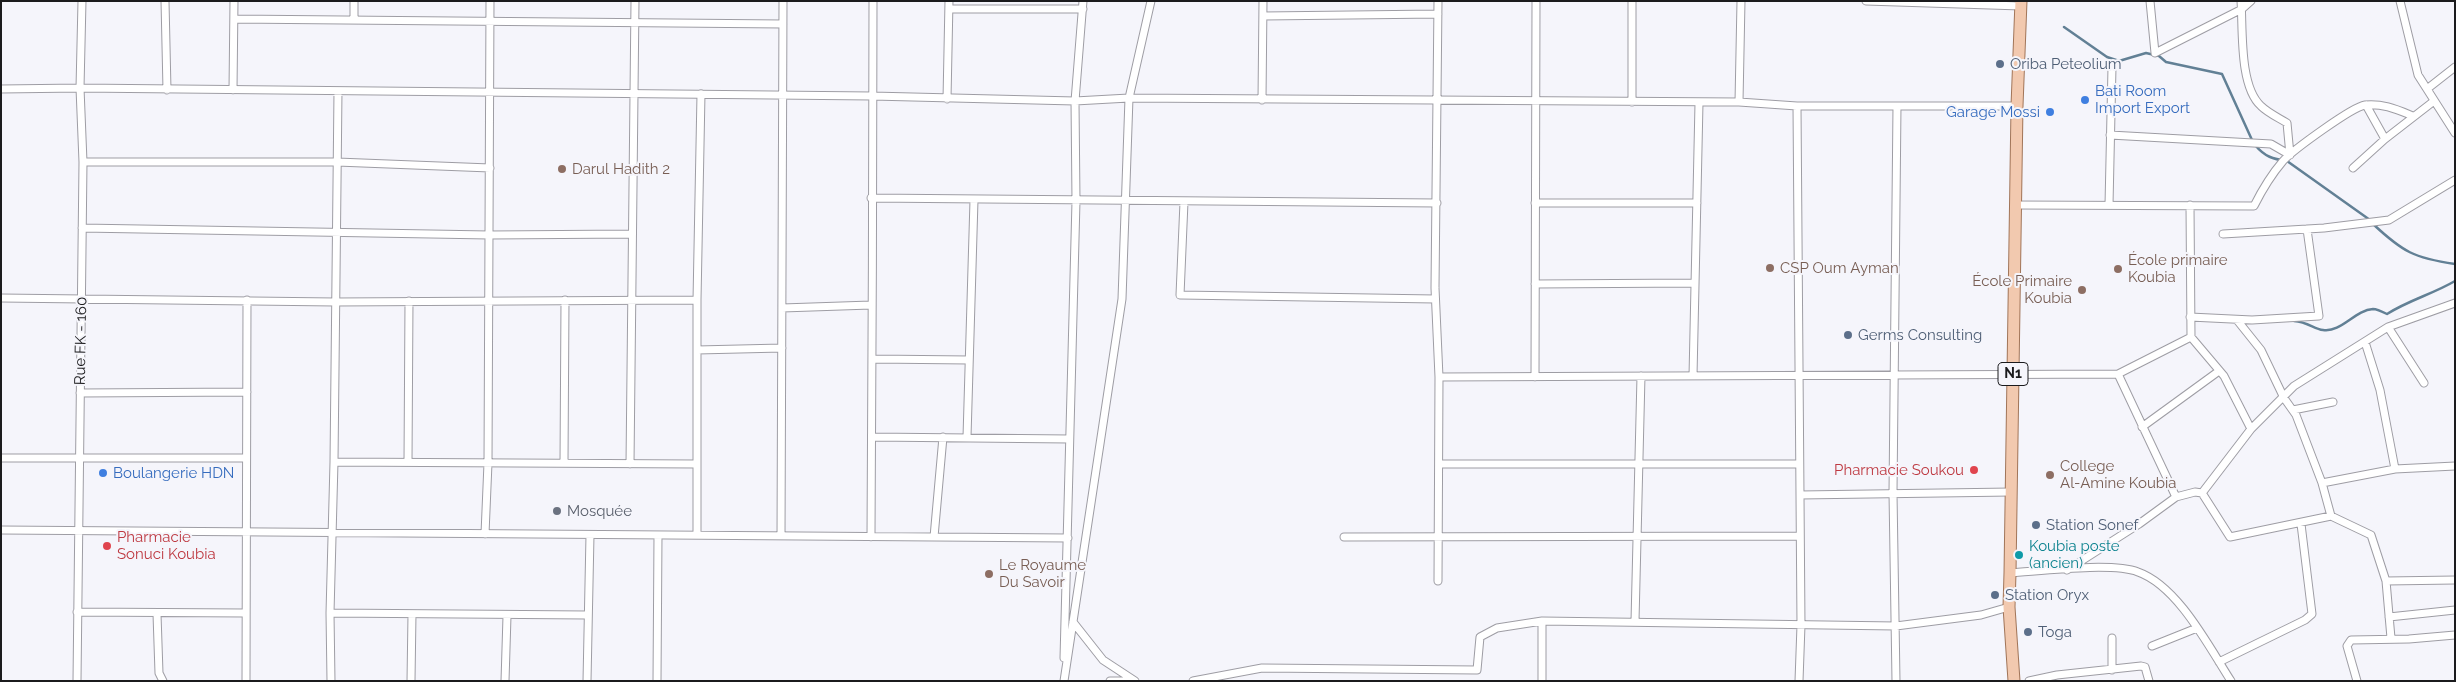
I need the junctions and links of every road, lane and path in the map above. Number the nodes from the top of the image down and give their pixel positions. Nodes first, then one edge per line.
1 (82, 1) edge
2 (165, 1) edge
3 (234, 1) edge
4 (354, 1) edge
5 (490, 1) edge
6 (635, 1) edge
7 (783, 1) edge
8 (873, 1) edge
9 (1151, 1) edge
10 (1263, 1) edge
11 (1438, 1) edge
12 (1536, 1) edge
13 (1632, 1) edge
14 (1741, 1) edge
15 (1866, 1) edge
16 (2150, 1) edge
17 (2252, 1) edge
18 (2400, 1) edge
19 (1897, 2) edge
20 (2021, 4) edge
21 (949, 5) edge
22 (1011, 5) edge
23 (1083, 5) edge
24 (2241, 5) edge
25 (1438, 14) junction
26 (1263, 16) junction
27 (234, 19) junction
28 (354, 20) junction
29 (491, 20) junction
30 (634, 21) junction
31 (783, 24) junction
32 (2455, 67) edge
33 (2112, 68) dead end
34 (80, 88) junction
35 (1, 89) edge
36 (2427, 89) junction
37 (167, 90) junction
38 (233, 90) junction
39 (338, 91) junction
40 (491, 92) junction
41 (634, 94) junction
42 (701, 94) junction
43 (783, 96) junction
44 (872, 96) junction
45 (1129, 98) junction
46 (947, 99) junction
47 (1262, 100) junction
48 (1438, 101) junction
49 (1536, 101) junction
50 (2434, 101) junction
51 (1075, 102) junction
52 (1632, 102) junction
53 (1739, 102) junction
54 (1700, 103) junction
55 (2366, 105) junction
56 (1797, 106) junction
57 (1897, 106) junction
58 (2017, 106) junction
59 (2414, 116) junction
60 (2455, 133) edge
61 (2110, 135) junction
62 (2385, 139) junction
63 (2290, 155) junction
64 (83, 162) junction
65 (337, 162) junction
66 (490, 168) junction
67 (2353, 168) dead end
68 (2455, 180) edge
69 (871, 198) junction
70 (974, 200) junction
71 (1076, 201) junction
72 (1126, 202) junction
73 (1184, 202) junction
74 (1437, 203) junction
75 (1536, 203) junction
76 (1697, 203) junction
77 (2015, 204) junction
78 (2109, 205) junction
79 (2190, 205) junction
80 (82, 228) junction
81 (2307, 229) junction
82 (336, 232) junction
83 (632, 234) junction
84 (2223, 234) dead end
85 (490, 235) junction
86 (1695, 283) junction
87 (1535, 284) junction
88 (1, 298) edge
89 (1435, 299) junction
90 (82, 300) junction
91 (247, 300) junction
92 (564, 300) junction
93 (632, 300) junction
94 (697, 300) junction
95 (409, 301) junction
96 (489, 301) junction
97 (336, 302) junction
98 (2455, 303) edge
99 (871, 305) junction
100 (782, 308) junction
101 (2190, 317) junction
102 (2237, 320) junction
103 (2388, 326) junction
104 (2191, 337) junction
105 (2365, 342) junction
106 (782, 348) junction
107 (697, 350) junction
108 (874, 358) junction
109 (969, 360) junction
110 (2219, 371) junction
111 (2118, 374) junction
112 (1641, 376) junction
113 (1693, 376) junction
114 (1799, 376) junction
115 (1895, 376) junction
116 (2013, 376) junction
117 (1439, 377) junction
118 (1535, 377) junction
119 (2424, 383) dead end
120 (247, 392) junction
121 (80, 393) junction
122 (2284, 398) junction
123 (2333, 402) dead end
124 (2293, 410) junction
125 (2142, 427) junction
126 (2251, 429) junction
127 (872, 437) junction
128 (943, 437) junction
129 (967, 437) junction
130 (1069, 439) junction
131 (1, 458) edge
132 (79, 458) junction
133 (246, 458) junction
134 (334, 462) junction
135 (408, 462) junction
136 (488, 463) junction
137 (564, 463) junction
138 (630, 464) junction
139 (696, 464) junction
140 (1439, 464) junction
141 (1641, 464) junction
142 (1799, 464) junction
143 (2455, 466) edge
144 (2395, 470) junction
145 (2322, 483) junction
146 (2011, 492) junction
147 (1893, 493) junction
148 (2202, 493) junction
149 (1800, 495) junction
150 (2176, 497) junction
151 (2331, 516) junction
152 (2301, 524) junction
153 (1, 530) edge
154 (78, 531) junction
155 (247, 532) junction
156 (331, 533) junction
157 (485, 534) junction
158 (590, 535) junction
159 (658, 535) junction
160 (697, 535) junction
161 (1639, 535) junction
162 (780, 536) junction
163 (1439, 536) junction
164 (1800, 536) junction
165 (871, 537) junction
166 (934, 537) junction
167 (1344, 537) dead end
168 (1068, 538) junction
169 (2068, 570) junction
170 (2010, 572) junction
171 (2386, 580) junction
172 (2455, 580) edge
173 (1438, 581) dead end
174 (2009, 607) junction
175 (1065, 610) junction
176 (2455, 610) edge
177 (77, 612) junction
178 (245, 613) junction
179 (330, 613) junction
180 (157, 614) junction
181 (412, 614) junction
182 (587, 615) junction
183 (507, 616) junction
184 (2389, 618) junction
185 (1542, 621) junction
186 (1635, 621) junction
187 (1073, 623) junction
188 (1800, 625) junction
189 (1896, 626) junction
190 (2198, 628) junction
191 (2455, 635) edge
192 (2112, 638) dead end
193 (2391, 638) junction
194 (2152, 646) dead end
195 (2219, 662) junction
196 (2112, 670) junction
197 (77, 681) edge
198 (163, 681) edge
199 (246, 681) edge
200 (331, 681) edge
201 (412, 681) edge
202 (506, 681) edge
203 (587, 681) edge
204 (658, 681) edge
205 (1063, 681) edge
206 (1110, 681) edge
207 (1129, 681) edge
208 (1135, 681) edge
209 (1193, 681) edge
210 (1542, 681) edge
211 (1798, 681) edge
212 (1896, 681) edge
213 (2014, 681) edge
214 (2029, 681) edge
215 (2149, 681) edge
216 (2231, 681) edge
217 (2357, 681) edge

1 - 34 street, Rue FK - 160
2 - 37 street
3 - 27 street
4 - 28 street
5 - 29 street
6 - 30 street
7 - 31 street
8 - 44 street
9 - 45 street
10 - 26 street
11 - 25 street
12 - 49 street
13 - 52 street
14 - 53 street
15 - 19 street
16 - 24 street
17 - 24 street
18 - 36 street
19 - 20 street
20 - 58 main road, N1
21 - 22 street
21 - 46 street
22 - 23 street
23 - 51 street
24 - 63 street
25 - 26 street
25 - 48 street
26 - 47 street
27 - 28 street
27 - 38 street
28 - 29 street
29 - 30 street
29 - 40 street
30 - 31 street
30 - 41 street
31 - 43 street
32 - 36 street
33 - 61 street
34 - 35 street
34 - 37 street
34 - 64 street, Rue FK - 160
36 - 50 street
37 - 38 street
38 - 39 street
39 - 40 street
39 - 65 street
40 - 41 street
40 - 66 street
41 - 42 street
41 - 83 street
42 - 43 street
42 - 94 street
43 - 44 street
43 - 100 street
44 - 46 street
44 - 69 street
45 - 47 street
45 - 51 street
45 - 72 street
46 - 51 street
47 - 48 street
48 - 49 street
48 - 74 street
49 - 52 street
49 - 75 street
50 - 59 street
50 - 60 street
51 - 71 street
52 - 54 street
53 - 54 street
53 - 56 street
54 - 76 street
55 - 59 street
55 - 62 street
55 - 63 street
56 - 57 street
56 - 114 street
57 - 58 street
57 - 115 street
58 - 77 main road, N1
59 - 62 street
61 - 63 street
61 - 78 street
62 - 67 street
63 - 79 street
64 - 65 street
64 - 80 street, Rue FK - 160
65 - 66 street
65 - 82 street
66 - 85 street
68 - 81 street
69 - 70 street
69 - 99 street
70 - 71 street
70 - 109 street
71 - 72 street
71 - 130 street
72 - 73 street
72 - 187 street
73 - 74 street
73 - 89 street
74 - 89 street
75 - 76 street
75 - 87 street
76 - 86 street
77 - 78 street
77 - 116 main road, N1
78 - 79 street
79 - 101 street
80 - 82 street
80 - 90 street, Rue FK - 160
81 - 84 street
81 - 102 street
82 - 85 street
82 - 97 street
83 - 85 street
83 - 93 street
85 - 96 street
86 - 87 street
86 - 113 street
87 - 118 street
88 - 90 street
89 - 117 street
90 - 91 street
90 - 121 street, Rue FK - 160
91 - 97 street
91 - 120 street
92 - 93 street
92 - 96 street
92 - 137 street
93 - 94 street
93 - 138 street
94 - 107 street
95 - 96 street
95 - 97 street
95 - 135 street
96 - 136 street
97 - 134 street
98 - 103 street
99 - 100 street
99 - 108 street
100 - 106 street
101 - 102 street
101 - 104 street
102 - 122 street
103 - 105 street
103 - 119 street
104 - 110 street
104 - 111 street
105 - 122 street
105 - 144 street
106 - 107 street
106 - 162 street
107 - 139 street
108 - 109 street
108 - 127 street
109 - 129 street
110 - 125 street
110 - 126 street
111 - 116 street
111 - 125 street
112 - 113 street
112 - 118 street
112 - 141 street
113 - 114 street
114 - 115 street
114 - 142 street
115 - 116 street
115 - 147 street
116 - 146 main road, N1
117 - 118 street
117 - 140 street
120 - 121 street
120 - 133 street
121 - 132 street, Rue FK - 160
122 - 124 street
122 - 126 street
123 - 124 street
124 - 145 street
125 - 150 street
126 - 148 street
127 - 128 street
127 - 165 street
128 - 129 street
128 - 166 street
129 - 130 street
130 - 168 street
131 - 132 street
132 - 133 street
132 - 154 street, Rue FK - 160
133 - 155 street
134 - 135 street
134 - 156 street
135 - 136 street
136 - 137 street
136 - 157 street
137 - 138 street
138 - 139 street
139 - 160 street
140 - 141 street
140 - 163 street
141 - 142 street
141 - 161 street
142 - 149 street
143 - 144 street
144 - 145 street
145 - 151 street
146 - 147 street
146 - 170 main road, N1
147 - 149 street
147 - 189 street
148 - 150 street
148 - 152 street
149 - 164 street
150 - 169 street
151 - 152 street
151 - 171 street
152 - 195 street
153 - 154 street
154 - 155 street
154 - 177 street, Rue FK - 160
155 - 156 street
155 - 178 street
156 - 157 street
156 - 179 street
157 - 158 street
158 - 159 street
158 - 182 street
159 - 160 street
159 - 204 street
160 - 162 street
161 - 163 street
161 - 164 street
161 - 186 street
162 - 165 street
163 - 167 street
163 - 173 street
164 - 188 street
165 - 166 street
166 - 168 street
168 - 175 street
169 - 170 street
169 - 190 street
170 - 174 main road, N1
171 - 172 street
171 - 184 street
174 - 189 street
174 - 213 main road, N1
175 - 187 street
175 - 205 street
176 - 184 street
177 - 180 street
177 - 197 street, Rue FK - 160
178 - 180 street
178 - 199 street
179 - 181 street
179 - 200 street
180 - 198 street
181 - 183 street
181 - 201 street
182 - 183 street
182 - 203 street
183 - 202 street
184 - 193 street
185 - 186 street
185 - 209 street
185 - 210 street
186 - 188 street
187 - 205 street
187 - 208 street
188 - 189 street
188 - 211 street
189 - 212 street
190 - 194 street
190 - 195 street
191 - 193 street
192 - 196 street
193 - 217 street
195 - 216 street
196 - 214 street
196 - 215 street
206 - 207 street

